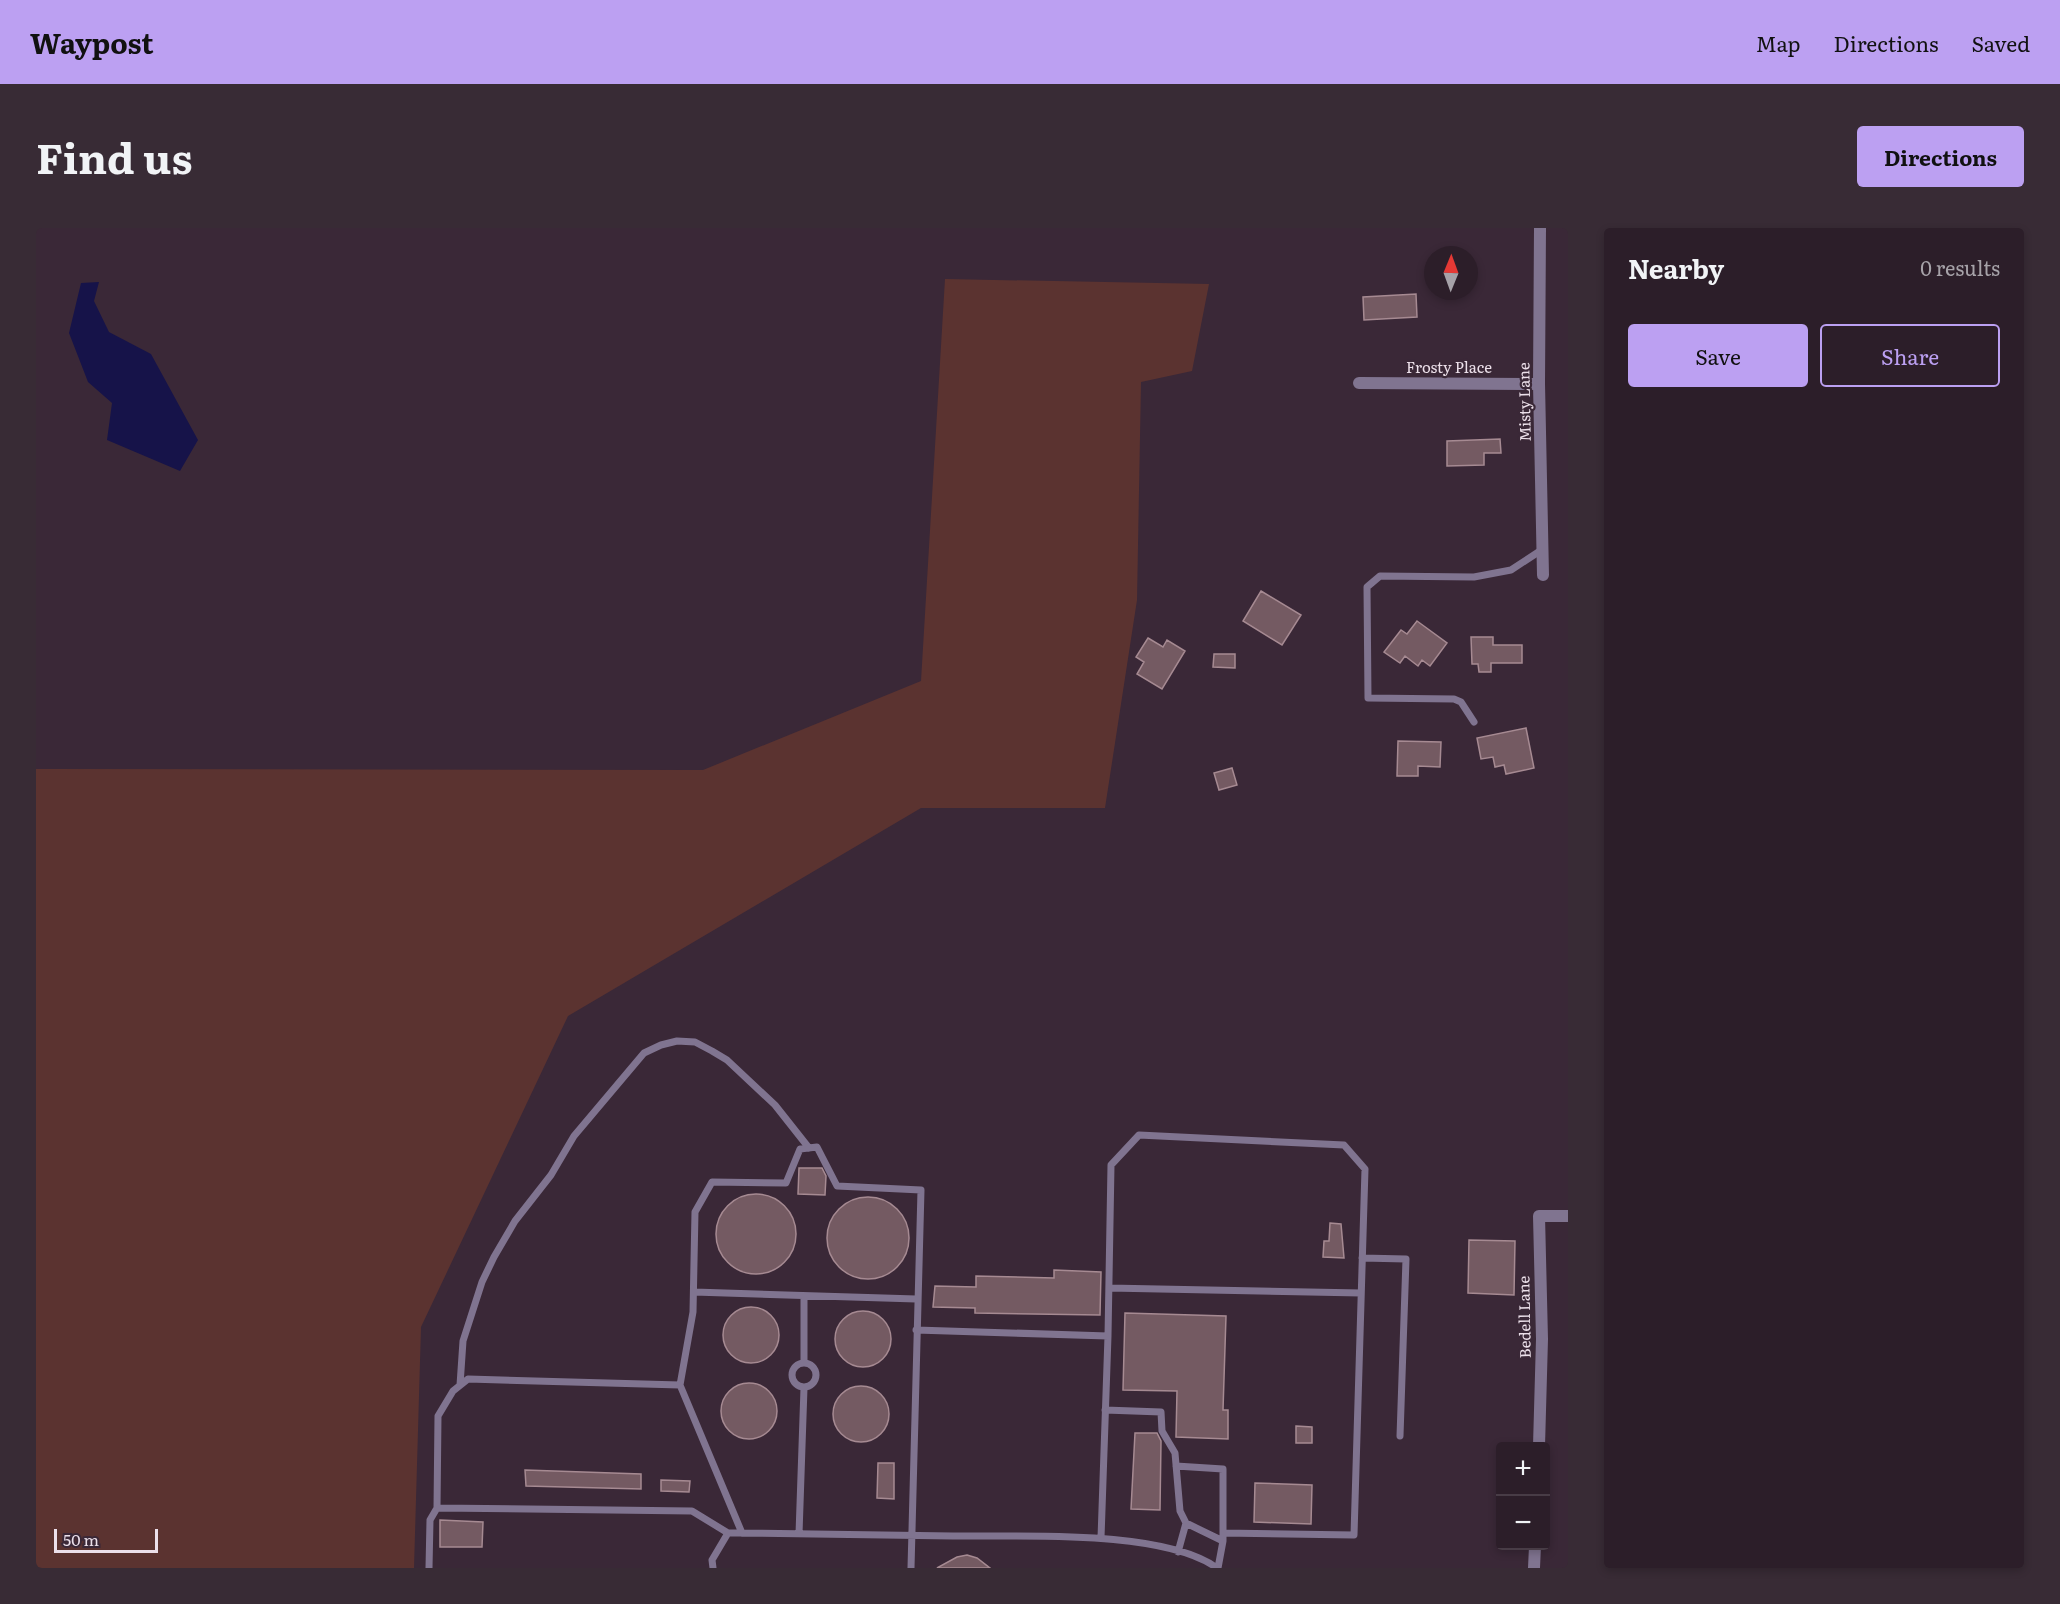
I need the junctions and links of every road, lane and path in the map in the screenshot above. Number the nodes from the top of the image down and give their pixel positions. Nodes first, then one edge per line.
1 (1540, 228) edge
2 (1359, 383) dead end
3 (1539, 384) junction
4 (1543, 549) junction
5 (1543, 575) dead end
6 (1474, 722) dead end
7 (809, 1148) junction
8 (1568, 1216) edge
9 (1362, 1258) junction
10 (1109, 1288) junction
11 (694, 1292) junction
12 (1361, 1293) junction
13 (804, 1296) junction
14 (916, 1299) junction
15 (916, 1330) junction
16 (1108, 1336) junction
17 (804, 1363) junction
18 (460, 1385) junction
19 (680, 1385) junction
20 (804, 1388) junction
21 (1106, 1410) junction
22 (1400, 1436) dead end
23 (1539, 1442) edge
24 (1176, 1466) junction
25 (437, 1508) junction
26 (1186, 1523) junction
27 (728, 1533) junction
28 (742, 1533) junction
29 (799, 1534) junction
30 (912, 1535) junction
31 (1223, 1537) junction
32 (1101, 1538) junction
33 (1535, 1550) edge
34 (1178, 1552) junction
35 (429, 1568) edge
36 (713, 1568) edge
37 (911, 1568) edge
38 (1218, 1568) edge
39 (1534, 1568) edge

1 - 3 street, Misty Lane
2 - 3 street, Frosty Place
3 - 4 street, Misty Lane
4 - 5 street, Misty Lane
4 - 6 lane
7 - 11 lane
7 - 14 lane
7 - 18 lane
8 - 23 street, Bedell Lane
9 - 10 lane
9 - 12 lane
9 - 22 lane
10 - 12 lane
10 - 16 lane
11 - 13 lane
11 - 19 lane
12 - 31 lane
13 - 14 lane
13 - 17 lane
14 - 15 lane
15 - 16 lane
15 - 30 lane
16 - 21 lane
17 - 20 lane
17 - 20 lane
18 - 19 lane
18 - 25 lane
19 - 28 lane
20 - 29 lane
21 - 24 lane
21 - 32 lane
24 - 26 lane
24 - 31 lane
25 - 27 lane
25 - 35 lane
26 - 31 lane
26 - 34 lane
27 - 28 lane
27 - 36 lane
28 - 29 lane
29 - 30 lane
30 - 32 lane
30 - 37 lane
31 - 38 lane
32 - 34 lane
33 - 39 street
34 - 38 lane

